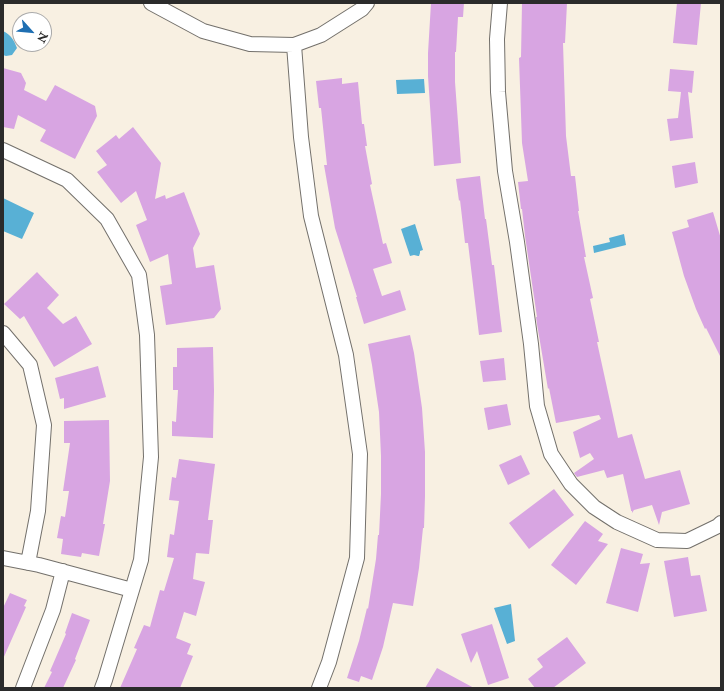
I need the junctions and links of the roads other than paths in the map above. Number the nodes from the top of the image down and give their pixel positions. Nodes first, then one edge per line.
1 (151, 3) edge
2 (367, 3) edge
3 (500, 3) edge
4 (294, 45) junction
5 (3, 150) edge
6 (3, 333) edge
7 (721, 523) edge
8 (3, 558) edge
9 (28, 563) junction
10 (63, 571) junction
11 (132, 590) junction
12 (23, 688) edge
13 (102, 688) edge
14 (319, 688) edge

1 - 4 street
2 - 4 street
3 - 7 street
4 - 14 street
5 - 11 street
6 - 9 street
8 - 9 street
9 - 10 street
10 - 11 street
10 - 12 street
11 - 13 street

